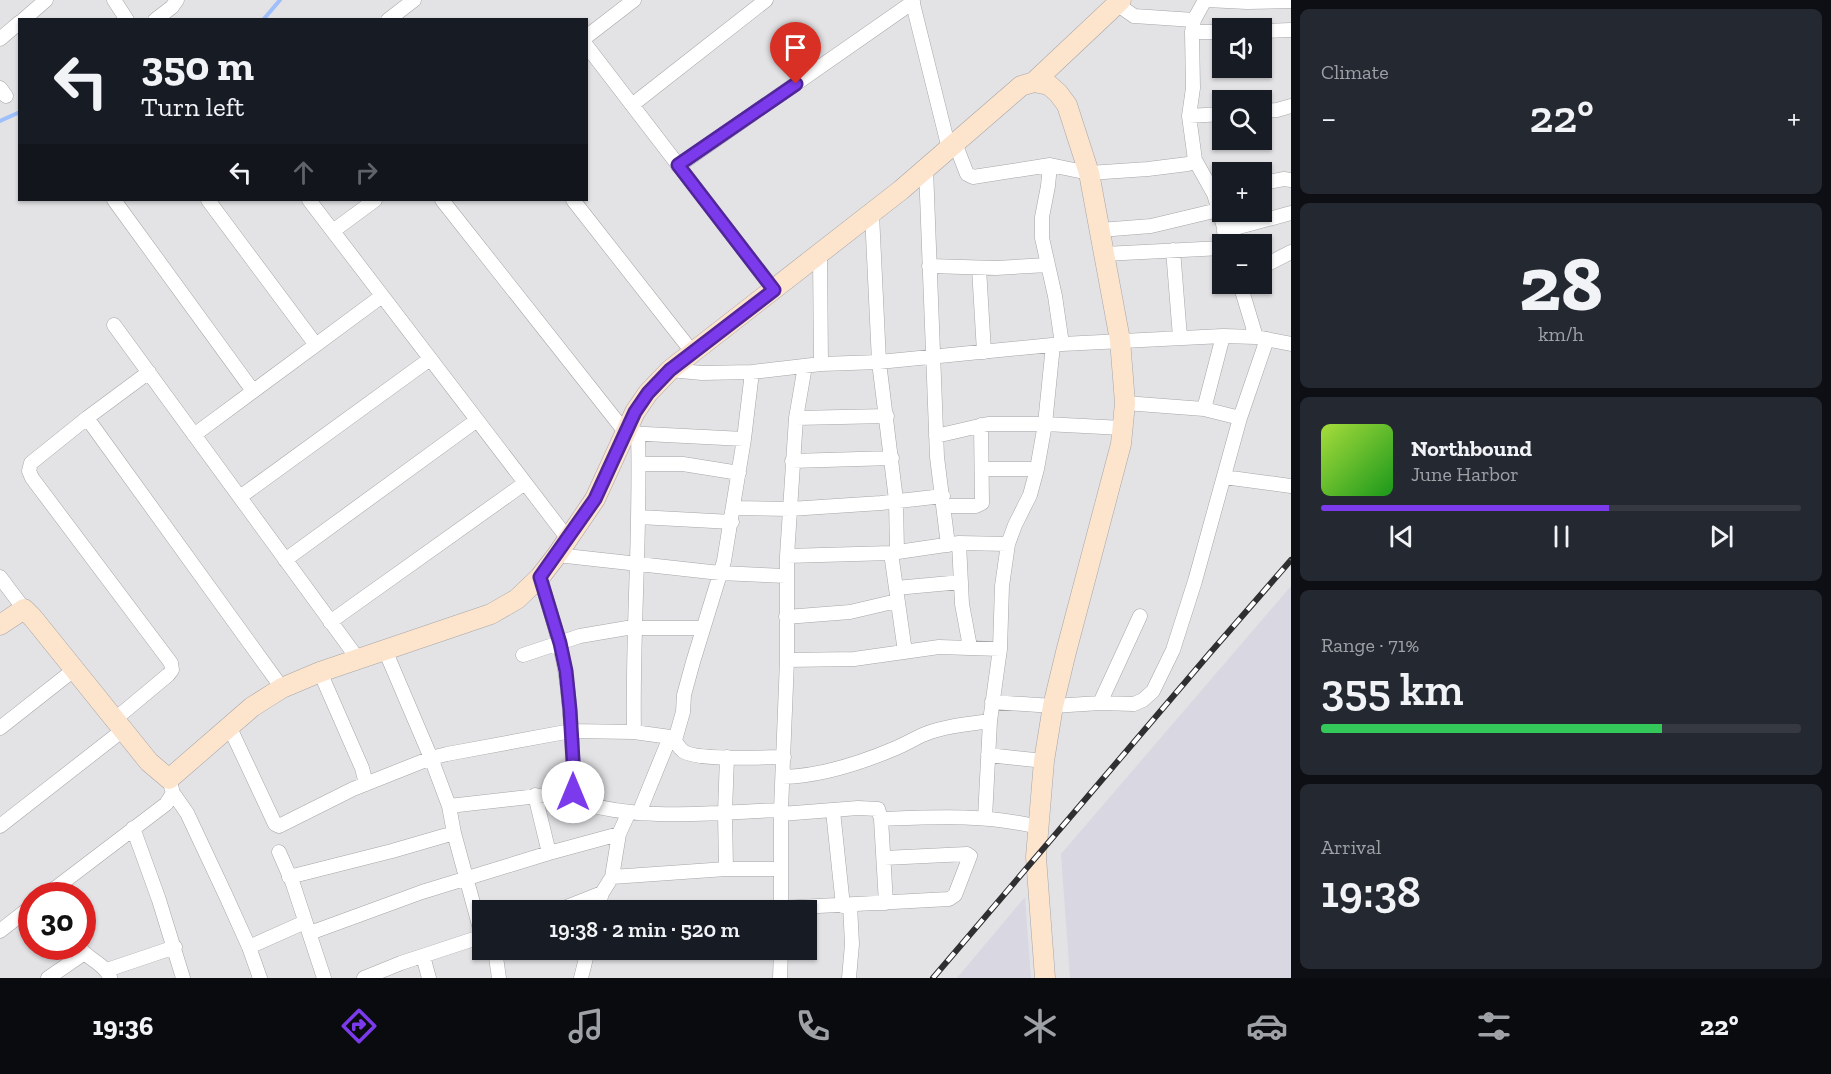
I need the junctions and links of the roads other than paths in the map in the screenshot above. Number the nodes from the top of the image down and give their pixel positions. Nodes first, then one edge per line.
1 (46, 0) edge
2 (114, 0) edge
3 (177, 0) edge
4 (414, 0) edge
5 (634, 0) edge
6 (766, 0) edge
7 (1206, 0) edge
8 (913, 1) edge
9 (1274, 1) edge
10 (1291, 1) edge
11 (1111, 5) edge
12 (33, 16) edge
13 (126, 18) edge
14 (157, 18) edge
15 (391, 18) edge
16 (18, 24) edge
17 (1193, 26) junction
18 (1212, 30) edge
19 (1291, 30) edge
20 (1272, 31) edge
21 (588, 35) edge
22 (0, 39) edge
23 (588, 48) edge
24 (1034, 82) junction
25 (632, 105) junction
26 (1291, 106) edge
27 (1272, 110) edge
28 (1212, 115) edge
29 (1189, 116) junction
30 (952, 146) junction
31 (1195, 160) junction
32 (678, 165) junction
33 (1050, 165) junction
34 (926, 169) junction
35 (1089, 173) junction
36 (1291, 180) edge
37 (1272, 181) edge
38 (1212, 184) edge
39 (115, 201) edge
40 (209, 201) edge
41 (310, 201) edge
42 (374, 201) edge
43 (443, 201) edge
44 (574, 201) edge
45 (1212, 211) edge
46 (1291, 213) edge
47 (872, 214) junction
48 (1100, 230) junction
49 (333, 231) junction
50 (1236, 234) edge
51 (1212, 248) edge
52 (1173, 250) junction
53 (1291, 252) edge
54 (1104, 254) junction
55 (820, 255) junction
56 (1272, 262) edge
57 (1048, 265) junction
58 (929, 266) junction
59 (979, 268) junction
60 (774, 290) junction
61 (1244, 294) edge
62 (382, 296) junction
63 (114, 325) dead end
64 (1223, 336) junction
65 (1180, 338) junction
66 (1262, 338) junction
67 (1120, 340) junction
68 (1291, 344) edge
69 (316, 345) junction
70 (1058, 345) junction
71 (984, 352) junction
72 (693, 353) junction
73 (934, 356) junction
74 (430, 359) junction
75 (879, 362) junction
76 (821, 364) junction
77 (805, 366) junction
78 (670, 370) junction
79 (149, 372) junction
80 (752, 372) junction
81 (253, 391) junction
82 (1125, 403) junction
83 (1204, 409) junction
84 (886, 416) junction
85 (87, 418) junction
86 (796, 418) junction
87 (1240, 418) junction
88 (477, 420) junction
89 (1045, 424) junction
90 (981, 425) junction
91 (1123, 428) junction
92 (632, 433) junction
93 (194, 435) junction
94 (936, 436) junction
95 (744, 440) junction
96 (892, 458) junction
97 (792, 461) junction
98 (639, 464) junction
99 (981, 469) junction
100 (1037, 469) junction
101 (739, 473) junction
102 (1224, 477) junction
103 (525, 483) junction
104 (1291, 486) edge
105 (240, 497) junction
106 (896, 500) junction
107 (943, 501) junction
108 (790, 509) junction
109 (732, 515) junction
110 (639, 517) junction
111 (953, 544) junction
112 (1008, 544) junction
113 (562, 547) junction
114 (894, 552) junction
115 (787, 556) junction
116 (285, 560) junction
117 (636, 566) junction
118 (720, 573) junction
119 (786, 576) junction
120 (0, 577) edge
121 (540, 577) junction
122 (961, 582) junction
123 (896, 594) junction
124 (24, 609) junction
125 (1140, 616) dead end
126 (786, 617) junction
127 (330, 621) junction
128 (0, 625) edge
129 (634, 628) junction
130 (703, 628) junction
131 (560, 643) junction
132 (970, 647) junction
133 (1000, 649) junction
134 (386, 651) junction
135 (905, 652) junction
136 (523, 655) dead end
137 (358, 659) junction
138 (787, 660) junction
139 (75, 669) junction
140 (320, 672) junction
141 (282, 688) junction
142 (992, 702) junction
143 (1100, 703) junction
144 (1053, 706) junction
145 (990, 721) junction
146 (118, 725) junction
147 (229, 726) junction
148 (0, 728) edge
149 (571, 731) junction
150 (634, 732) junction
151 (673, 738) junction
152 (988, 755) junction
153 (784, 757) junction
154 (431, 758) junction
155 (727, 758) junction
156 (1044, 760) junction
157 (783, 777) junction
158 (366, 784) junction
159 (171, 786) junction
160 (573, 792) junction
161 (535, 795) junction
162 (449, 806) junction
163 (833, 811) junction
164 (634, 812) junction
165 (725, 812) junction
166 (781, 812) junction
167 (985, 818) junction
168 (881, 819) junction
169 (0, 826) edge
170 (1038, 827) junction
171 (132, 828) junction
172 (454, 833) junction
173 (619, 834) junction
174 (279, 852) dead end
175 (549, 853) junction
176 (884, 858) junction
177 (726, 869) junction
178 (781, 869) junction
179 (289, 877) junction
180 (612, 877) junction
181 (466, 878) junction
182 (63, 882) edge
183 (602, 893) junction
184 (472, 900) edge
185 (584, 900) edge
186 (600, 900) edge
187 (782, 900) edge
188 (886, 903) junction
189 (847, 905) junction
190 (817, 907) edge
191 (18, 917) edge
192 (308, 928) junction
193 (0, 931) edge
194 (472, 939) edge
195 (175, 947) junction
196 (249, 947) junction
197 (423, 956) junction
198 (69, 960) edge
199 (92, 960) edge
200 (496, 960) edge
201 (586, 960) edge
202 (781, 960) edge
203 (109, 974) edge
204 (48, 978) edge
205 (183, 978) edge
206 (260, 978) edge
207 (324, 978) edge
208 (364, 978) edge
209 (429, 978) edge
210 (499, 978) edge
211 (581, 978) edge
212 (780, 978) edge
213 (849, 978) edge
214 (1045, 978) edge

1 - 12 street
2 - 13 street
3 - 14 street
4 - 15 street
5 - 21 street
6 - 25 street
7 - 9 street
7 - 17 street
8 - 30 street
8 - 32 street
9 - 10 street
11 - 17 street
11 - 24 main road
16 - 22 street
17 - 18 street
17 - 29 street
19 - 20 street
23 - 25 street
24 - 30 main road
24 - 35 main road
25 - 32 street
26 - 27 street
28 - 29 street
29 - 31 street
30 - 33 street
30 - 34 main road
31 - 35 street
31 - 38 street
32 - 60 street
33 - 35 street
33 - 57 street
34 - 47 main road
34 - 58 street
35 - 48 main road
36 - 37 street
39 - 81 street
40 - 69 street
41 - 49 street
42 - 49 street
43 - 92 street
44 - 72 street
45 - 48 street
46 - 50 street
47 - 55 main road
47 - 75 street
48 - 54 main road
49 - 62 street
51 - 52 street
52 - 54 street
52 - 65 street
53 - 56 street
54 - 67 main road
55 - 60 main road
55 - 76 street
57 - 59 street
57 - 70 street
58 - 59 street
58 - 73 street
59 - 71 street
60 - 72 main road
61 - 66 street
62 - 69 street
62 - 74 street
63 - 79 street
64 - 65 street
64 - 66 street
64 - 83 street
65 - 67 street
66 - 68 street
66 - 87 street
67 - 70 street
67 - 82 main road
69 - 81 street
70 - 71 street
70 - 89 street
71 - 73 street
72 - 78 main road
73 - 75 street
73 - 94 street
74 - 88 street
74 - 105 street
75 - 76 street
75 - 84 street
76 - 77 street
77 - 80 street
77 - 86 street
78 - 80 street
78 - 92 main road
79 - 85 street
79 - 93 street
80 - 95 street
81 - 93 street
82 - 83 street
82 - 91 main road
83 - 87 street
84 - 86 street
84 - 96 street
85 - 141 street
85 - 146 street
86 - 97 street
87 - 102 street
88 - 103 street
88 - 116 street
89 - 90 street
89 - 91 street
89 - 100 street
90 - 94 street
90 - 99 street
91 - 144 main road
92 - 95 street
92 - 98 street
92 - 113 main road
93 - 105 street
94 - 107 street
95 - 101 street
96 - 97 street
96 - 106 street
97 - 108 street
98 - 101 street
98 - 110 street
99 - 100 street
99 - 107 street
100 - 112 street
101 - 109 street
102 - 104 street
102 - 143 street
103 - 113 street
103 - 127 street
105 - 116 street
106 - 107 street
106 - 108 street
106 - 114 street
107 - 111 street
108 - 109 street
108 - 115 street
109 - 110 street
109 - 118 street
110 - 117 street
111 - 112 street
111 - 114 street
111 - 122 street
112 - 133 street
113 - 117 street
113 - 121 main road
114 - 115 street
114 - 123 street
115 - 119 street
116 - 127 street
117 - 118 street
117 - 129 street
118 - 119 street
118 - 130 street
119 - 126 street
120 - 124 street
121 - 131 street
121 - 134 main road
122 - 123 street
122 - 132 street
123 - 126 street
123 - 135 street
124 - 128 main road
124 - 139 main road
125 - 143 street
126 - 138 street
127 - 137 street
129 - 130 street
129 - 131 street
129 - 150 street
130 - 151 street
131 - 136 street
131 - 149 street
132 - 133 street
132 - 135 street
133 - 142 street
134 - 137 main road
134 - 154 street
135 - 138 street
137 - 140 main road
138 - 153 street
139 - 146 main road
139 - 148 street
140 - 141 main road
140 - 158 street
141 - 147 main road
142 - 144 street
142 - 145 street
143 - 144 street
144 - 156 main road
145 - 152 street
145 - 157 street
146 - 159 main road
146 - 169 street
147 - 158 street
147 - 159 main road
149 - 150 street
149 - 154 street
149 - 160 street
150 - 151 street
151 - 155 street
151 - 164 street
152 - 156 street
152 - 167 street
153 - 155 street
153 - 157 street
154 - 158 street
154 - 162 street
155 - 165 street
156 - 170 main road
157 - 166 street
159 - 171 street
159 - 196 street
160 - 161 street
160 - 164 street
161 - 162 street
161 - 175 street
162 - 172 street
163 - 166 street
163 - 168 street
163 - 189 street
164 - 165 street
164 - 173 street
165 - 166 street
165 - 177 street
166 - 178 street
167 - 168 street
167 - 170 street
168 - 176 street
170 - 214 main road
171 - 182 street
171 - 195 street
172 - 179 street
172 - 181 street
173 - 175 street
173 - 180 street
174 - 179 street
175 - 181 street
176 - 188 street
176 - 188 street
177 - 178 street
177 - 180 street
178 - 187 street
179 - 192 street
180 - 183 street
181 - 184 street
181 - 192 street
183 - 185 street
183 - 186 street
188 - 189 street
189 - 190 street
189 - 213 street
191 - 193 street
192 - 196 street
192 - 207 street
194 - 197 street
195 - 203 street
195 - 205 street
196 - 206 street
197 - 208 street
197 - 209 street
198 - 204 street
199 - 203 street
200 - 210 street
201 - 211 street
202 - 212 street

